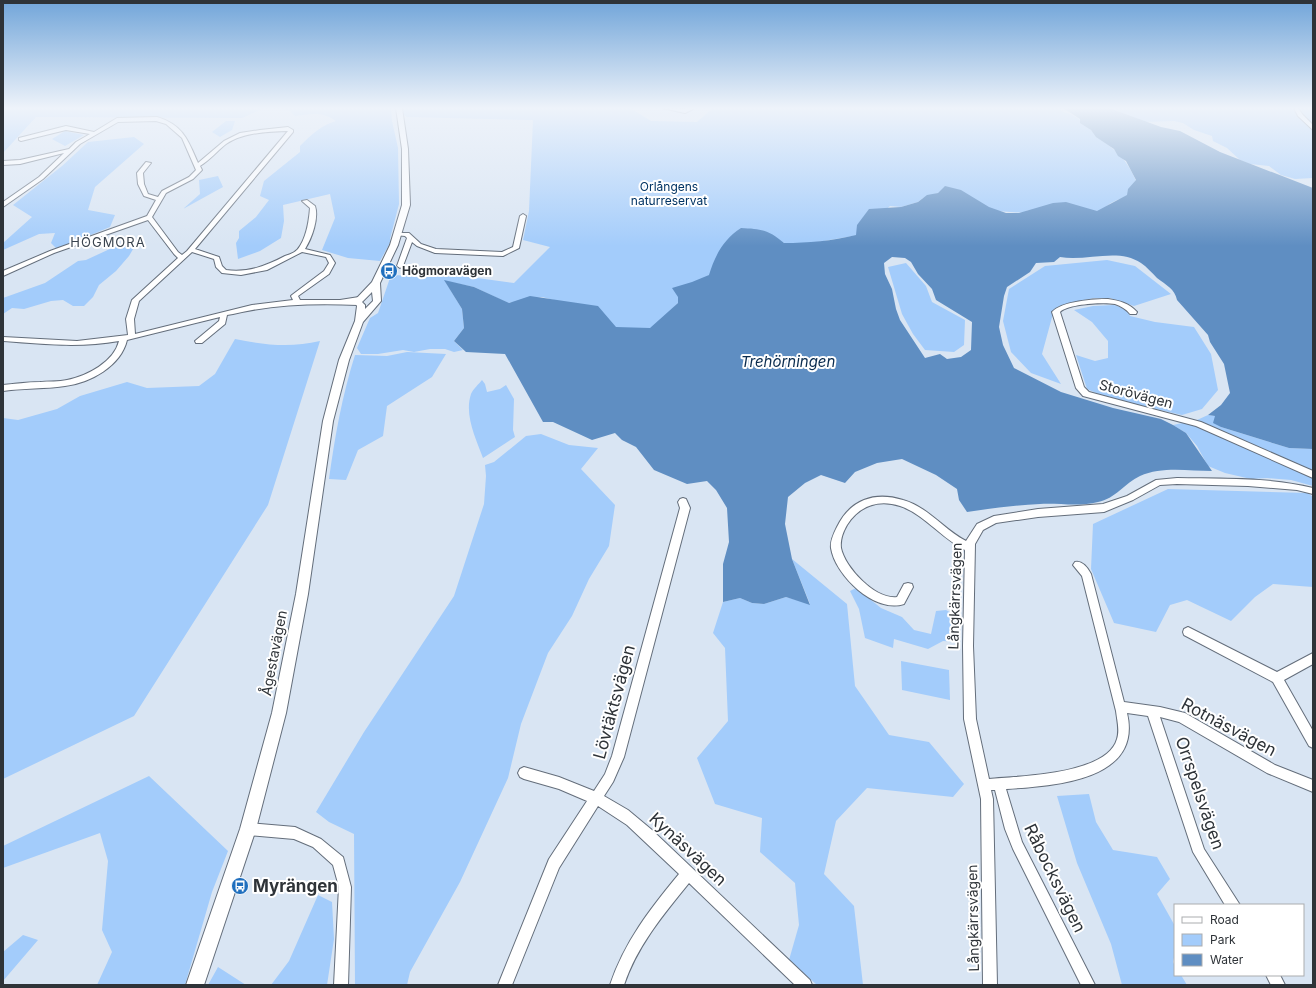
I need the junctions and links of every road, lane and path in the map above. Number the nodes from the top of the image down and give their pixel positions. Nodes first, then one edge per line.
1 (54, 154) edge
2 (67, 154) edge
3 (192, 154) edge
4 (212, 154) edge
5 (272, 154) edge
6 (405, 154) edge
7 (3, 163) edge
8 (148, 163) dead end
9 (197, 166) junction
10 (159, 199) junction
11 (305, 201) dead end
12 (3, 204) edge
13 (523, 216) dead end
14 (149, 217) junction
15 (397, 234) junction
16 (411, 238) junction
17 (191, 250) junction
18 (301, 250) junction
19 (182, 258) junction
20 (400, 266) dead end
21 (3, 274) edge
22 (376, 283) junction
23 (374, 300) junction
24 (361, 301) junction
25 (297, 302) junction
26 (1133, 312) dead end
27 (224, 314) junction
28 (359, 321) junction
29 (132, 336) junction
30 (124, 338) junction
31 (3, 339) edge
32 (199, 341) dead end
33 (3, 388) edge
34 (1313, 475) edge
35 (1313, 491) edge
36 (683, 502) dead end
37 (971, 548) junction
38 (1078, 564) dead end
39 (908, 587) dead end
40 (1188, 632) dead end
41 (1313, 658) edge
42 (1277, 678) junction
43 (1120, 707) junction
44 (1152, 711) junction
45 (1313, 742) edge
46 (524, 773) dead end
47 (999, 784) junction
48 (985, 785) junction
49 (1313, 786) edge
50 (595, 798) junction
51 (248, 829) junction
52 (688, 873) junction
53 (1232, 904) edge
54 (1274, 976) edge
55 (195, 985) edge
56 (341, 985) edge
57 (505, 985) edge
58 (617, 985) edge
59 (805, 985) edge
60 (990, 985) edge
61 (1088, 985) edge
62 (1278, 985) edge

1 - 7 street
2 - 12 street
3 - 9 street
4 - 9 street
5 - 17 street
6 - 15 main road
8 - 10 street
9 - 10 street
10 - 14 street
11 - 18 street
13 - 16 street
14 - 19 street
14 - 21 street
15 - 16 street
15 - 22 main road
16 - 20 street
17 - 18 street
17 - 19 street
18 - 25 street
19 - 29 street
22 - 23 main road
22 - 24 main road
23 - 24 main road
23 - 28 main road, Ågestavägen
24 - 25 street
24 - 28 main road, Ågestavägen
25 - 27 street
26 - 34 street, Storövägen
27 - 29 street
27 - 32 street
28 - 51 main road, Ågestavägen
29 - 30 street
30 - 31 street
30 - 33 street
35 - 37 street, Långkärrsvägen
36 - 50 street, Lövtäktsvägen
37 - 39 street
37 - 48 street, Långkärrsvägen
38 - 43 street
40 - 42 street
41 - 42 street
42 - 45 street
43 - 44 street, Rotnäsvägen
43 - 47 street
44 - 49 street, Rotnäsvägen
44 - 53 street, Orrspelsvägen
46 - 50 street, Kynäsvägen
47 - 48 street
47 - 61 street, Råbocksvägen
48 - 60 street, Långkärrsvägen
50 - 52 street, Kynäsvägen
50 - 57 street, Lövtäktsvägen
51 - 55 main road, Ågestavägen
51 - 56 street
52 - 58 street
52 - 59 street, Kynäsvägen
54 - 62 street

